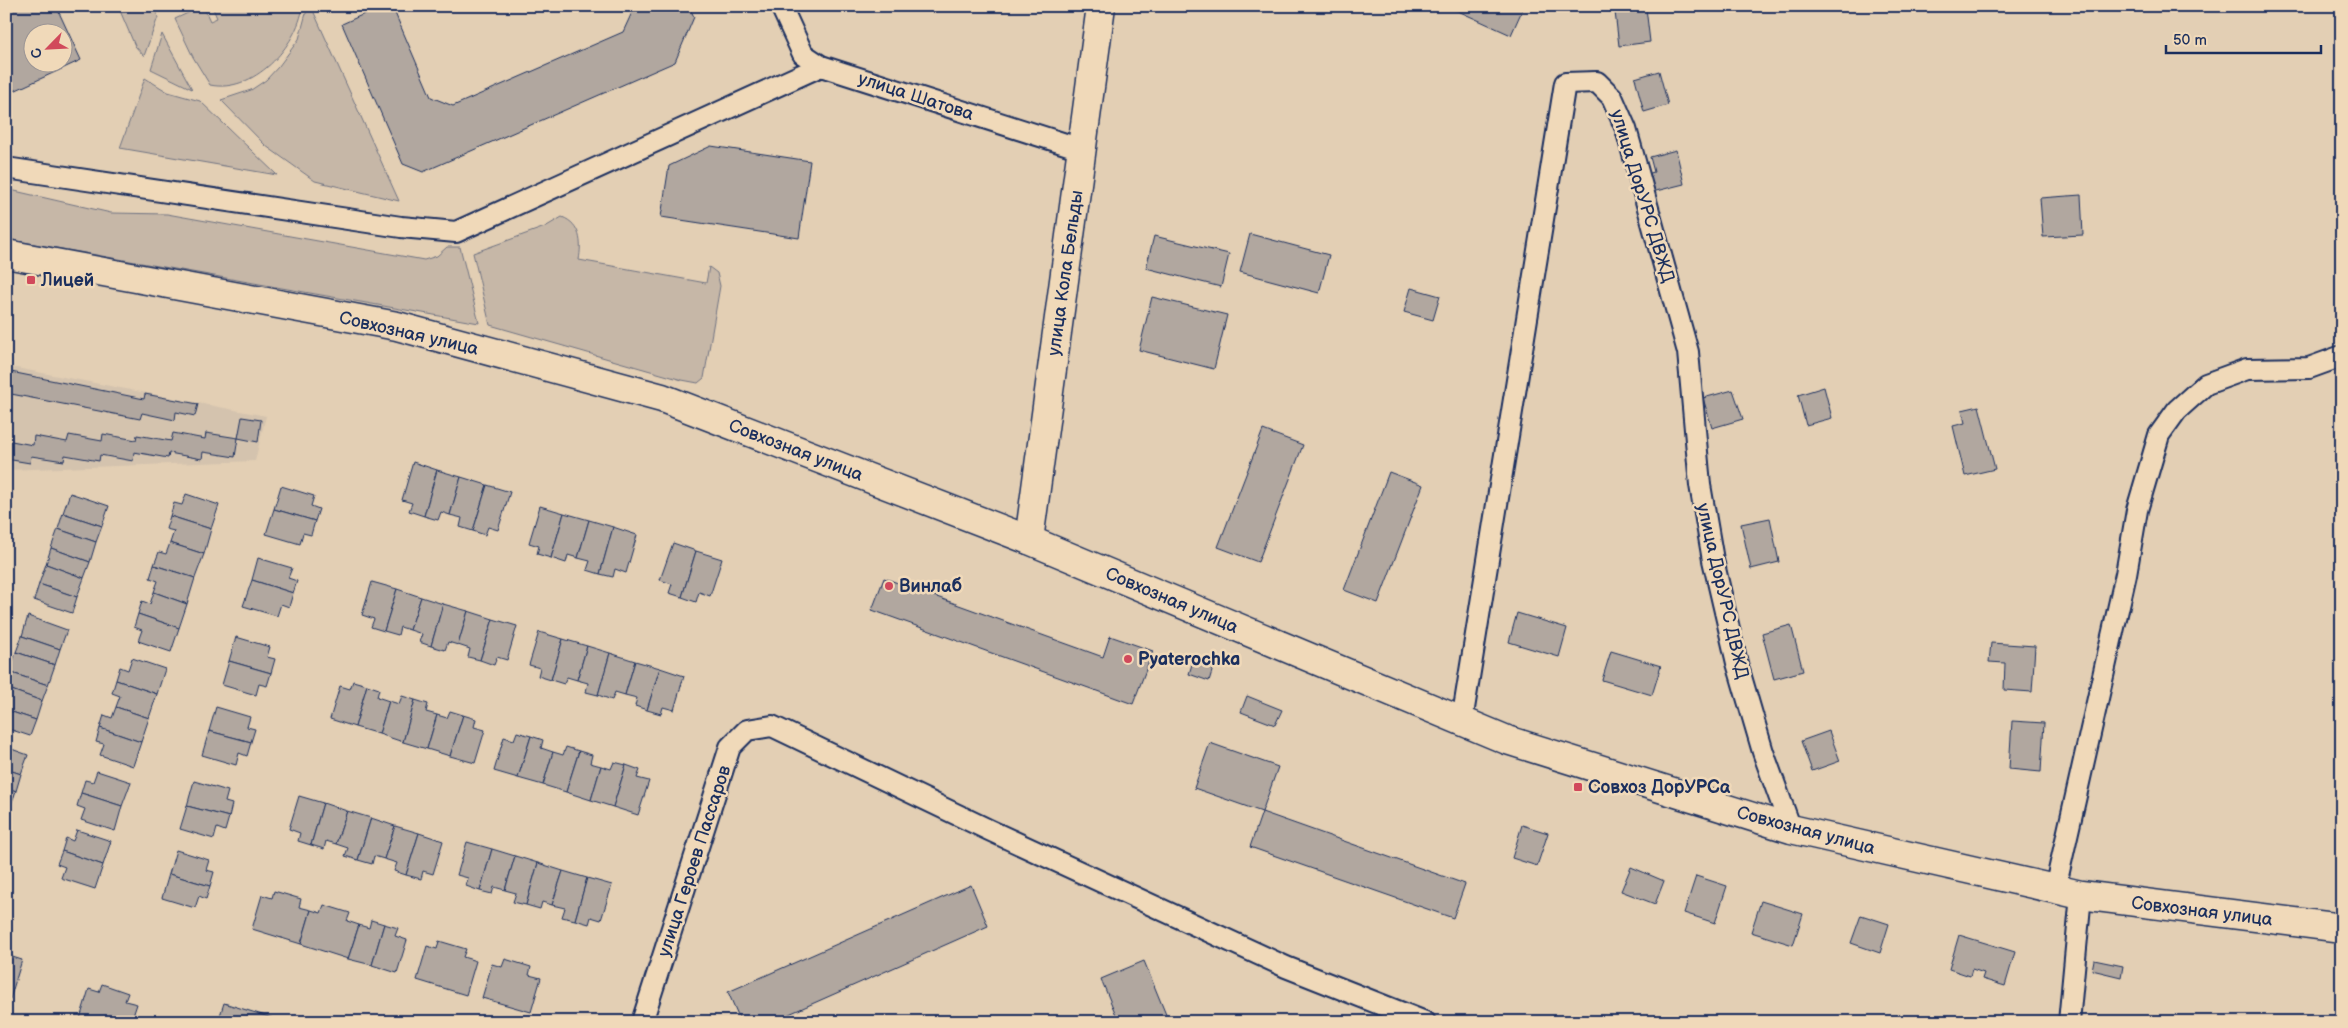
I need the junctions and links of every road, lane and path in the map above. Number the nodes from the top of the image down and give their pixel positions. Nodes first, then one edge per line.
1 (781, 6) edge
2 (1101, 6) edge
3 (821, 66) junction
4 (1081, 149) junction
5 (6, 168) edge
6 (6, 254) edge
7 (2342, 356) edge
8 (1029, 540) junction
9 (1462, 721) junction
10 (1791, 829) junction
11 (2055, 889) junction
12 (2081, 895) junction
13 (2342, 928) edge
14 (642, 1022) edge
15 (1425, 1022) edge
16 (2069, 1022) edge

1 - 3 street, улица Шатова
2 - 4 main road, улица Кола Бельды
3 - 4 street, улица Шатова
3 - 5 street
4 - 8 main road, улица Кола Бельды
6 - 8 main road, Совхозная улица
7 - 11 street
8 - 9 main road, Совхозная улица
9 - 10 main road, Совхозная улица
9 - 10 street, улица ДорУРС ДВЖД
10 - 11 main road, Совхозная улица
11 - 12 main road, Совхозная улица
12 - 13 main road, Совхозная улица
12 - 16 street
14 - 15 street, улица Героев Пассаров

